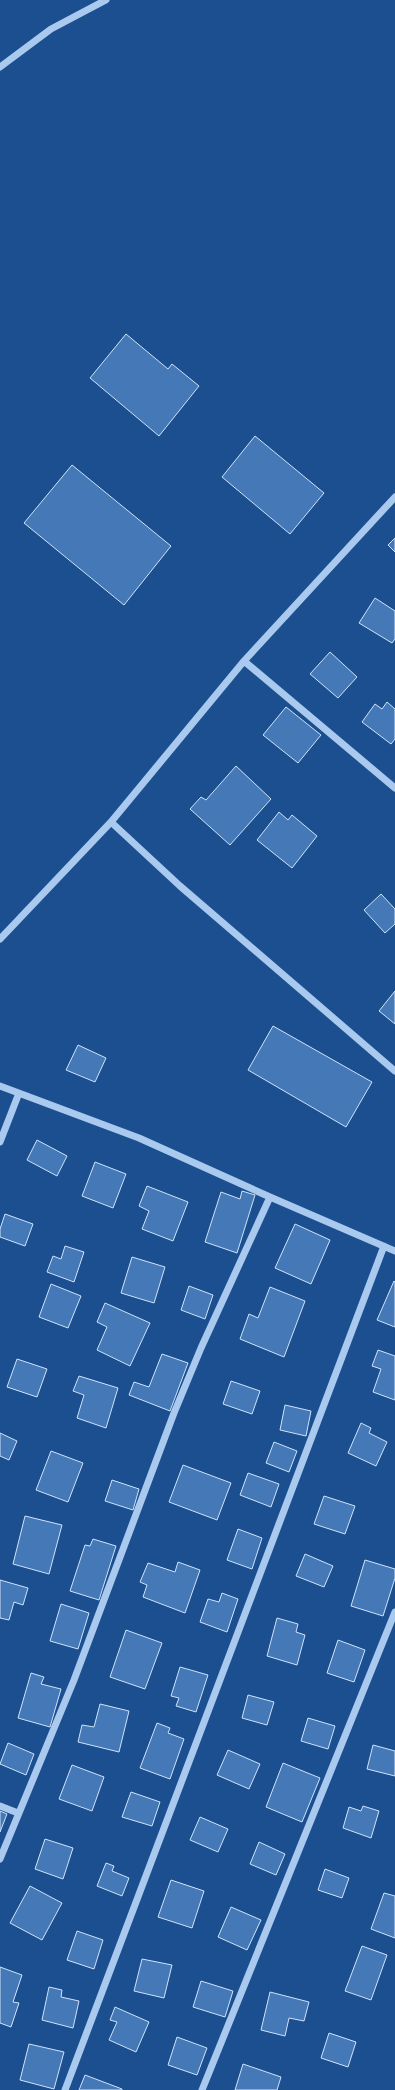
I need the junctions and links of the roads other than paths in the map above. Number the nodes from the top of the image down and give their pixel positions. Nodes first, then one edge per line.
1 (106, 0) edge
2 (0, 67) edge
3 (395, 497) edge
4 (244, 661) junction
5 (395, 787) edge
6 (111, 822) junction
7 (0, 940) edge
8 (395, 1070) edge
9 (0, 1086) edge
10 (19, 1093) junction
11 (0, 1142) edge
12 (270, 1197) junction
13 (384, 1246) junction
14 (395, 1251) edge
15 (395, 1612) edge
16 (0, 1806) edge
17 (18, 1813) junction
18 (0, 1859) edge
19 (65, 2090) edge
20 (202, 2090) edge

1 - 2 street
3 - 4 street
4 - 5 street
4 - 6 street
6 - 7 street
6 - 8 street
9 - 10 street
10 - 11 street
10 - 12 street
12 - 13 street
12 - 17 street
13 - 14 street
13 - 19 street
15 - 20 street
16 - 17 street
17 - 18 street

